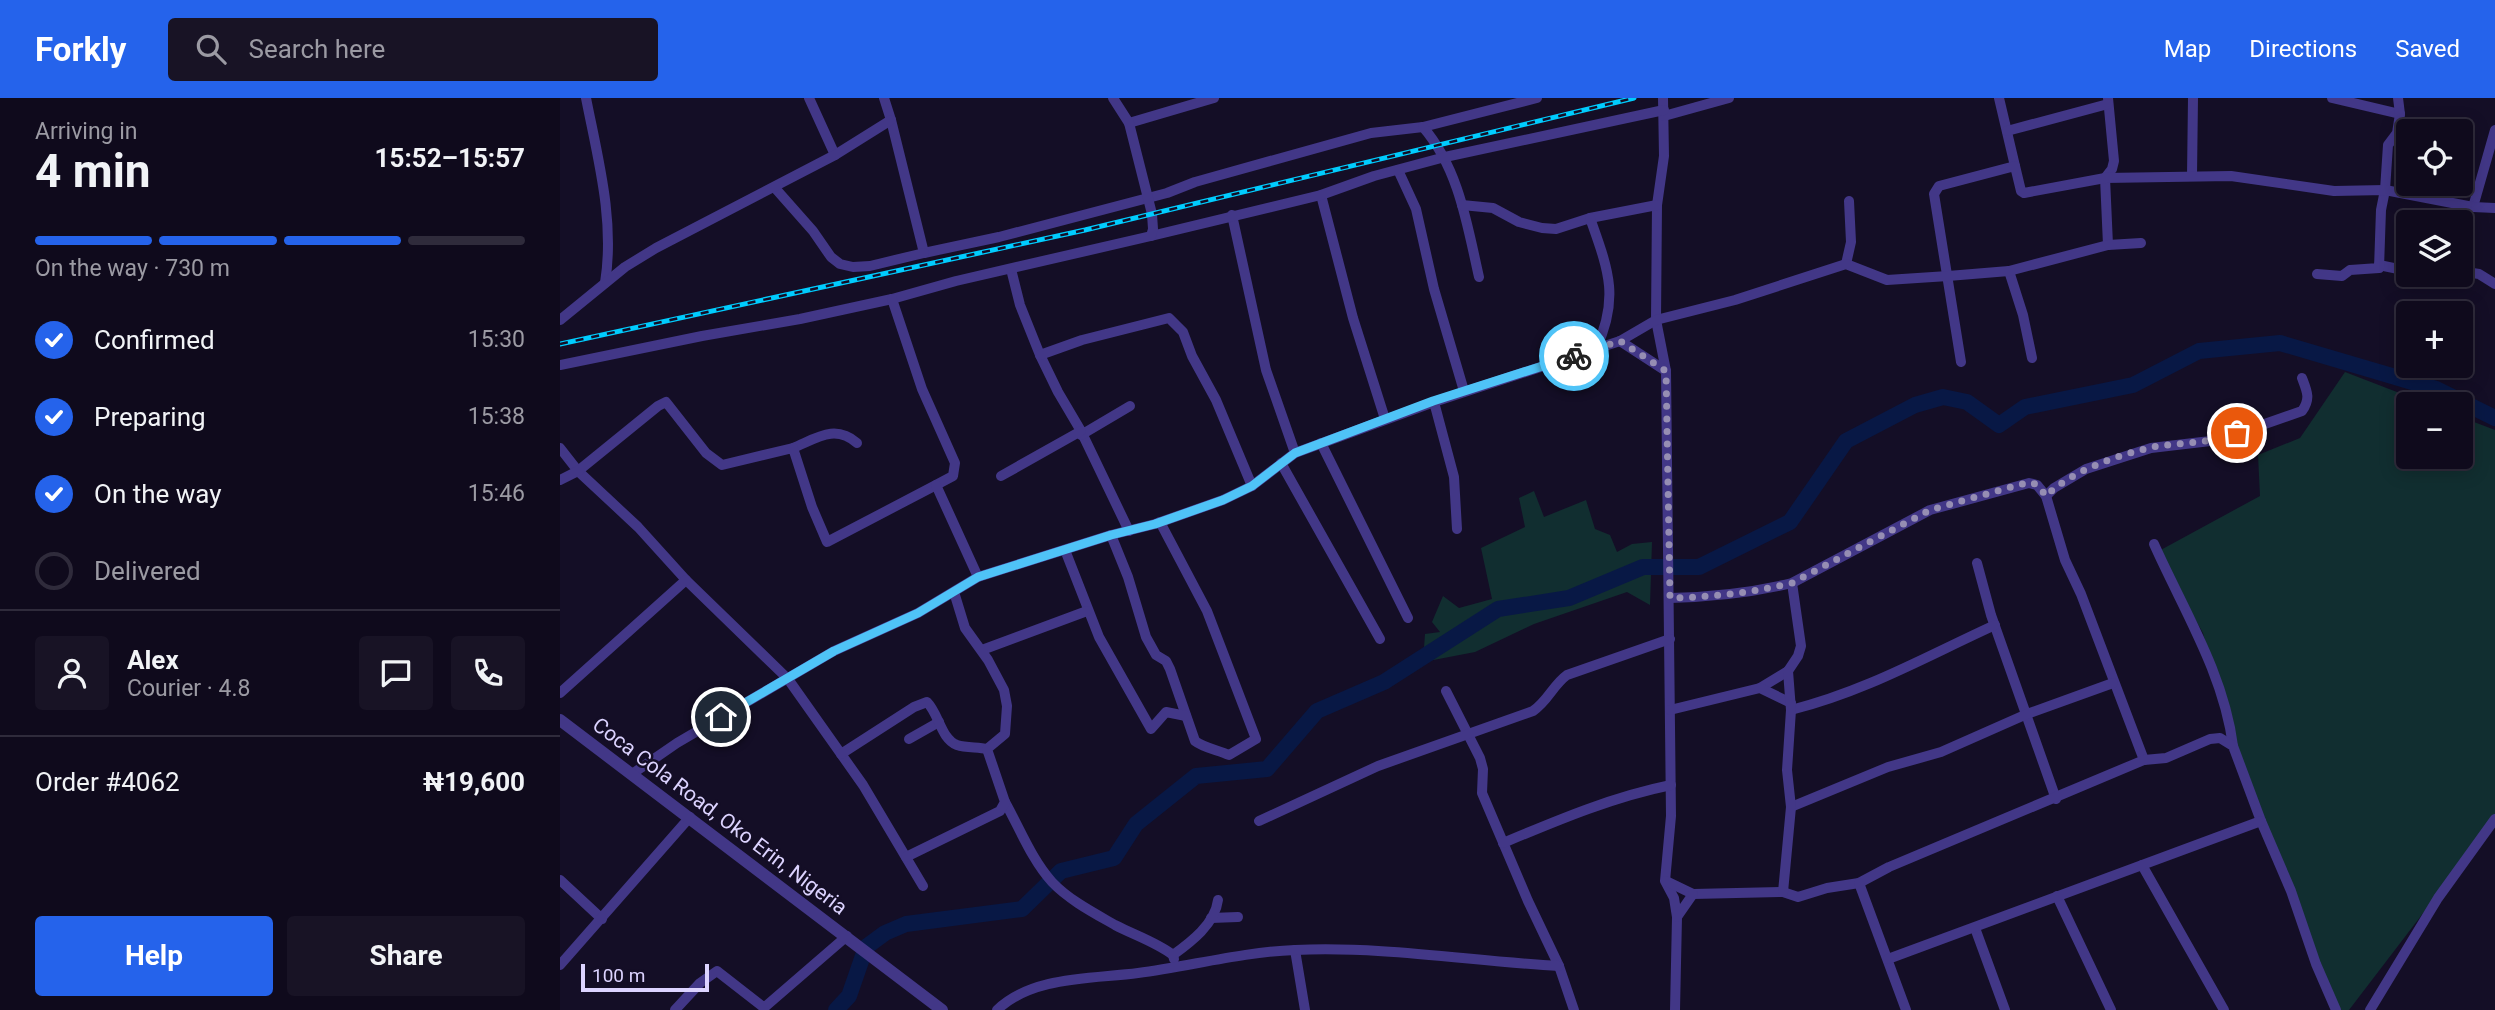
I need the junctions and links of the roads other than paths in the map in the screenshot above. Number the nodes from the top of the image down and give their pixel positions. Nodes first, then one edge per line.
1 (586, 98) edge
2 (809, 98) edge
3 (884, 98) edge
4 (1214, 98) edge
5 (1537, 98) edge
6 (1663, 98) edge
7 (1730, 98) edge
8 (1999, 98) edge
9 (2193, 98) edge
10 (2332, 98) edge
11 (2398, 98) edge
12 (1117, 99) edge
13 (2108, 101) edge
14 (1508, 102) edge
15 (1664, 113) junction
16 (2400, 114) junction
17 (891, 120) junction
18 (1129, 123) junction
19 (1423, 127) junction
20 (2495, 130) edge
21 (2007, 131) junction
22 (835, 155) junction
23 (1445, 158) junction
24 (2015, 166) junction
25 (1398, 170) junction
26 (2192, 176) junction
27 (2105, 178) junction
28 (775, 188) junction
29 (2385, 190) junction
30 (1321, 195) junction
31 (1148, 197) junction
32 (1849, 201) dead end
33 (1462, 205) junction
34 (1657, 205) junction
35 (2473, 207) junction
36 (2495, 208) edge
37 (1232, 215) junction
38 (1590, 218) junction
39 (1151, 236) junction
40 (2141, 243) dead end
41 (2108, 244) junction
42 (924, 253) junction
43 (610, 257) junction
44 (1846, 264) junction
45 (2379, 265) junction
46 (625, 267) junction
47 (1011, 269) junction
48 (2396, 269) edge
49 (2009, 271) junction
50 (2473, 273) edge
51 (2317, 274) dead end
52 (1479, 276) dead end
53 (1948, 276) junction
54 (605, 283) junction
55 (2495, 284) edge
56 (892, 299) junction
57 (560, 320) edge
58 (1656, 320) junction
59 (1620, 341) junction
60 (1596, 349) junction
61 (1040, 355) junction
62 (2032, 358) dead end
63 (1961, 362) dead end
64 (560, 365) edge
65 (1666, 371) junction
66 (2302, 378) dead end
67 (1465, 391) junction
68 (1433, 401) junction
69 (1130, 406) dead end
70 (1385, 419) junction
71 (1081, 433) junction
72 (857, 443) dead end
73 (1321, 443) junction
74 (560, 448) edge
75 (793, 448) junction
76 (1295, 453) junction
77 (1281, 463) junction
78 (578, 471) junction
79 (1001, 476) dead end
80 (560, 480) edge
81 (936, 485) junction
82 (1252, 486) junction
83 (2046, 496) junction
84 (1160, 522) junction
85 (1457, 529) dead end
86 (1129, 531) junction
87 (1111, 535) junction
88 (2154, 544) dead end
89 (1065, 550) junction
90 (1977, 563) dead end
91 (978, 577) junction
92 (686, 580) junction
93 (1792, 583) junction
94 (954, 592) junction
95 (1670, 598) junction
96 (1087, 611) junction
97 (1408, 618) dead end
98 (1994, 625) junction
99 (1380, 639) dead end
100 (1670, 639) junction
101 (982, 650) junction
102 (1788, 671) junction
103 (788, 679) junction
104 (2113, 683) junction
105 (1760, 688) junction
106 (1446, 691) dead end
107 (560, 693) edge
108 (1791, 706) junction
109 (1670, 710) junction
110 (2027, 714) junction
111 (1186, 716) junction
112 (560, 720) edge
113 (939, 722) junction
114 (1468, 734) junction
115 (909, 739) dead end
116 (2233, 746) junction
117 (987, 749) junction
118 (841, 754) junction
119 (2144, 760) junction
120 (632, 774) junction
121 (1671, 785) junction
122 (2056, 799) junction
123 (1005, 802) junction
124 (1791, 807) junction
125 (690, 817) junction
126 (2495, 819) edge
127 (1259, 821) dead end
128 (2261, 821) junction
129 (1503, 843) junction
130 (906, 857) junction
131 (2142, 865) junction
132 (560, 880) edge
133 (1665, 881) junction
134 (1859, 883) junction
135 (923, 886) dead end
136 (1783, 892) junction
137 (1693, 894) junction
138 (2057, 896) junction
139 (1218, 900) dead end
140 (1238, 917) dead end
141 (1676, 917) junction
142 (1211, 918) junction
143 (602, 919) junction
144 (1975, 928) junction
145 (851, 939) junction
146 (1295, 950) junction
147 (1173, 955) junction
148 (1888, 959) junction
149 (560, 965) edge
150 (1176, 966) junction
151 (1559, 966) junction
152 (676, 1010) edge
153 (942, 1010) edge
154 (997, 1010) edge
155 (1305, 1010) edge
156 (1574, 1010) edge
157 (1675, 1010) edge
158 (1906, 1010) edge
159 (2005, 1010) edge
160 (2111, 1010) edge
161 (2224, 1010) edge
162 (2336, 1010) edge
163 (2370, 1010) edge

1 - 43 street
2 - 22 street
3 - 17 street
4 - 18 street
5 - 14 street
6 - 15 street
7 - 15 street
8 - 21 street
9 - 26 street
10 - 16 street
11 - 16 street
12 - 18 street
13 - 21 street
13 - 27 street
14 - 19 street
15 - 23 street
15 - 34 street
16 - 29 street
17 - 22 street
17 - 42 street
18 - 31 street
19 - 23 street
19 - 31 street
20 - 35 street
21 - 24 street
22 - 28 street
23 - 25 street
23 - 33 street
24 - 27 street
24 - 53 street
25 - 30 street
25 - 67 street
26 - 27 street
26 - 29 street
27 - 41 street
28 - 42 street
28 - 46 street
29 - 35 street
29 - 45 street
30 - 37 street
30 - 70 street
31 - 39 street
31 - 42 street
32 - 44 street
33 - 38 street
33 - 52 street
34 - 38 street
34 - 58 street
35 - 36 street
37 - 39 street
37 - 76 street
38 - 60 street
39 - 47 street
40 - 41 street
41 - 49 street
43 - 46 street
43 - 54 street
44 - 53 street
44 - 58 street
45 - 48 street
45 - 51 street
46 - 54 street
47 - 56 street
47 - 61 street
49 - 53 street
49 - 62 street
50 - 55 street
53 - 63 street
54 - 57 street
56 - 64 street
56 - 81 street
58 - 59 street
58 - 65 street
59 - 60 street
59 - 65 street
60 - 67 street
61 - 71 street
61 - 82 street
65 - 95 street
66 - 83 street
67 - 68 street
68 - 70 street
68 - 85 street
69 - 71 street
70 - 73 street
71 - 79 street
71 - 86 street
72 - 75 street
73 - 76 street
73 - 97 street
74 - 78 street
75 - 78 street
75 - 81 street
76 - 77 street
77 - 82 street
77 - 99 street
78 - 80 street
78 - 92 street
81 - 91 street
82 - 84 street
83 - 93 street
83 - 104 street
84 - 86 street
84 - 111 street
86 - 87 street
87 - 89 street
87 - 111 street
88 - 116 street
89 - 91 street
89 - 96 street
90 - 98 street
91 - 94 street
92 - 103 street
92 - 107 street
93 - 95 street
93 - 102 street
94 - 101 street
94 - 103 street
95 - 100 street
96 - 101 street
96 - 111 street
98 - 108 street
98 - 110 street
100 - 109 street
100 - 114 street
101 - 117 street
102 - 105 street
102 - 108 street
103 - 118 street
103 - 120 street
104 - 110 street
104 - 119 street
105 - 108 street
105 - 109 street
106 - 114 street
108 - 124 street
109 - 121 street
110 - 122 street
110 - 124 street
112 - 120 street, Coca Cola Road, Oko Erin, Nigeria
113 - 115 street
113 - 117 street
113 - 118 street
114 - 127 street
114 - 129 street
116 - 119 street
116 - 128 street
117 - 123 street
118 - 130 street
119 - 122 street
120 - 125 street, Coca Cola Road, Oko Erin, Nigeria
121 - 129 street
121 - 133 street
122 - 134 street
123 - 130 street
123 - 147 street
124 - 136 street
125 - 143 street
125 - 145 street, Coca Cola Road, Oko Erin, Nigeria
126 - 163 street
128 - 131 street
128 - 162 street
129 - 151 street
130 - 135 street
131 - 138 street
131 - 161 street
132 - 143 street
133 - 137 street
133 - 141 street
134 - 136 street
134 - 148 street
136 - 137 street
137 - 141 street
138 - 144 street
138 - 160 street
139 - 142 street
140 - 142 street
141 - 157 street
142 - 147 street
143 - 149 street
144 - 148 street
144 - 159 street
145 - 152 street
145 - 153 street, Coca Cola Road, Oko Erin, Nigeria
146 - 150 street
146 - 151 street
146 - 155 street
147 - 150 street
148 - 158 street
150 - 154 street
151 - 156 street

